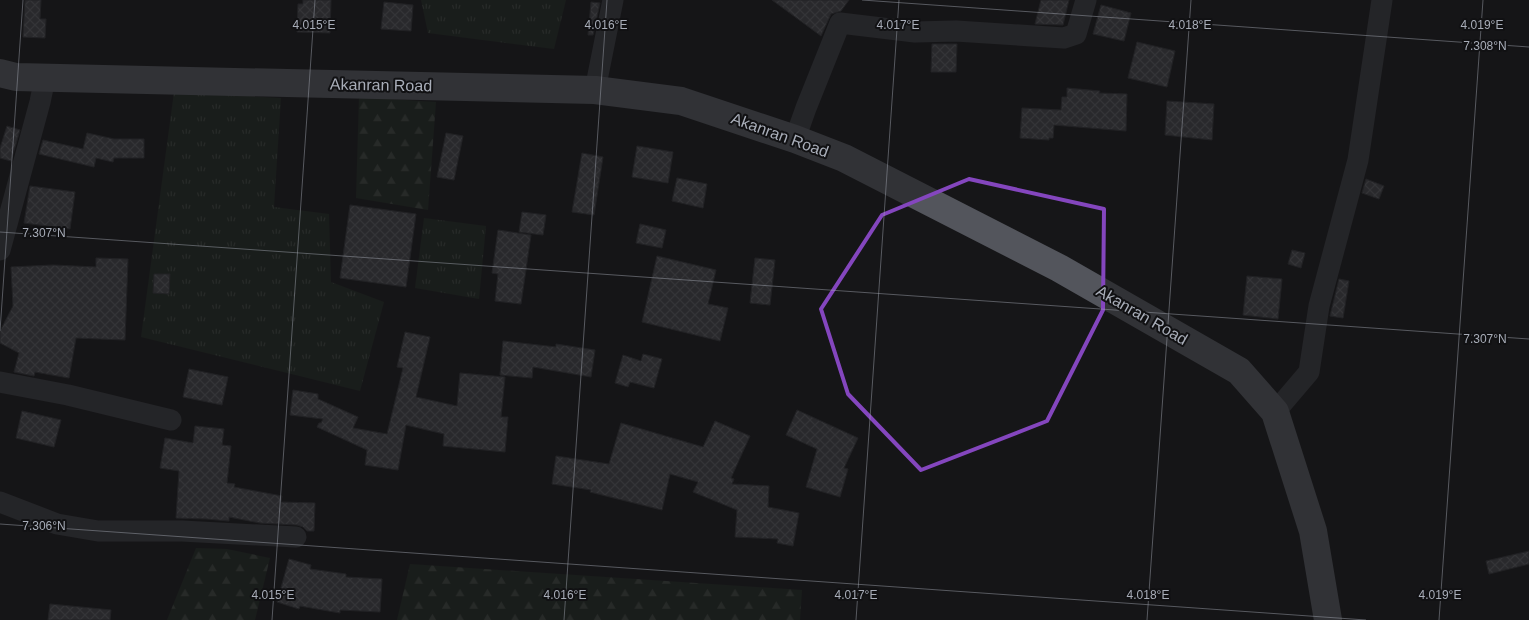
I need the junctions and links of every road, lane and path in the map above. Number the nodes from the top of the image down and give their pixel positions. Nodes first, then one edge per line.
1 (613, 0) edge
2 (1086, 0) edge
3 (1382, 0) edge
4 (0, 73) edge
5 (45, 78) junction
6 (595, 90) junction
7 (796, 139) junction
8 (0, 247) edge
9 (0, 382) edge
10 (1275, 412) junction
11 (171, 420) dead end
12 (0, 502) edge
13 (296, 537) dead end
14 (1328, 620) edge

1 - 6 street
2 - 7 street
3 - 10 street
4 - 5 main road, Akanran Road
5 - 6 main road, Akanran Road
5 - 8 street
6 - 7 main road, Akanran Road
7 - 10 main road, Akanran Road
9 - 11 street
10 - 14 main road, Akanran Road
12 - 13 street

